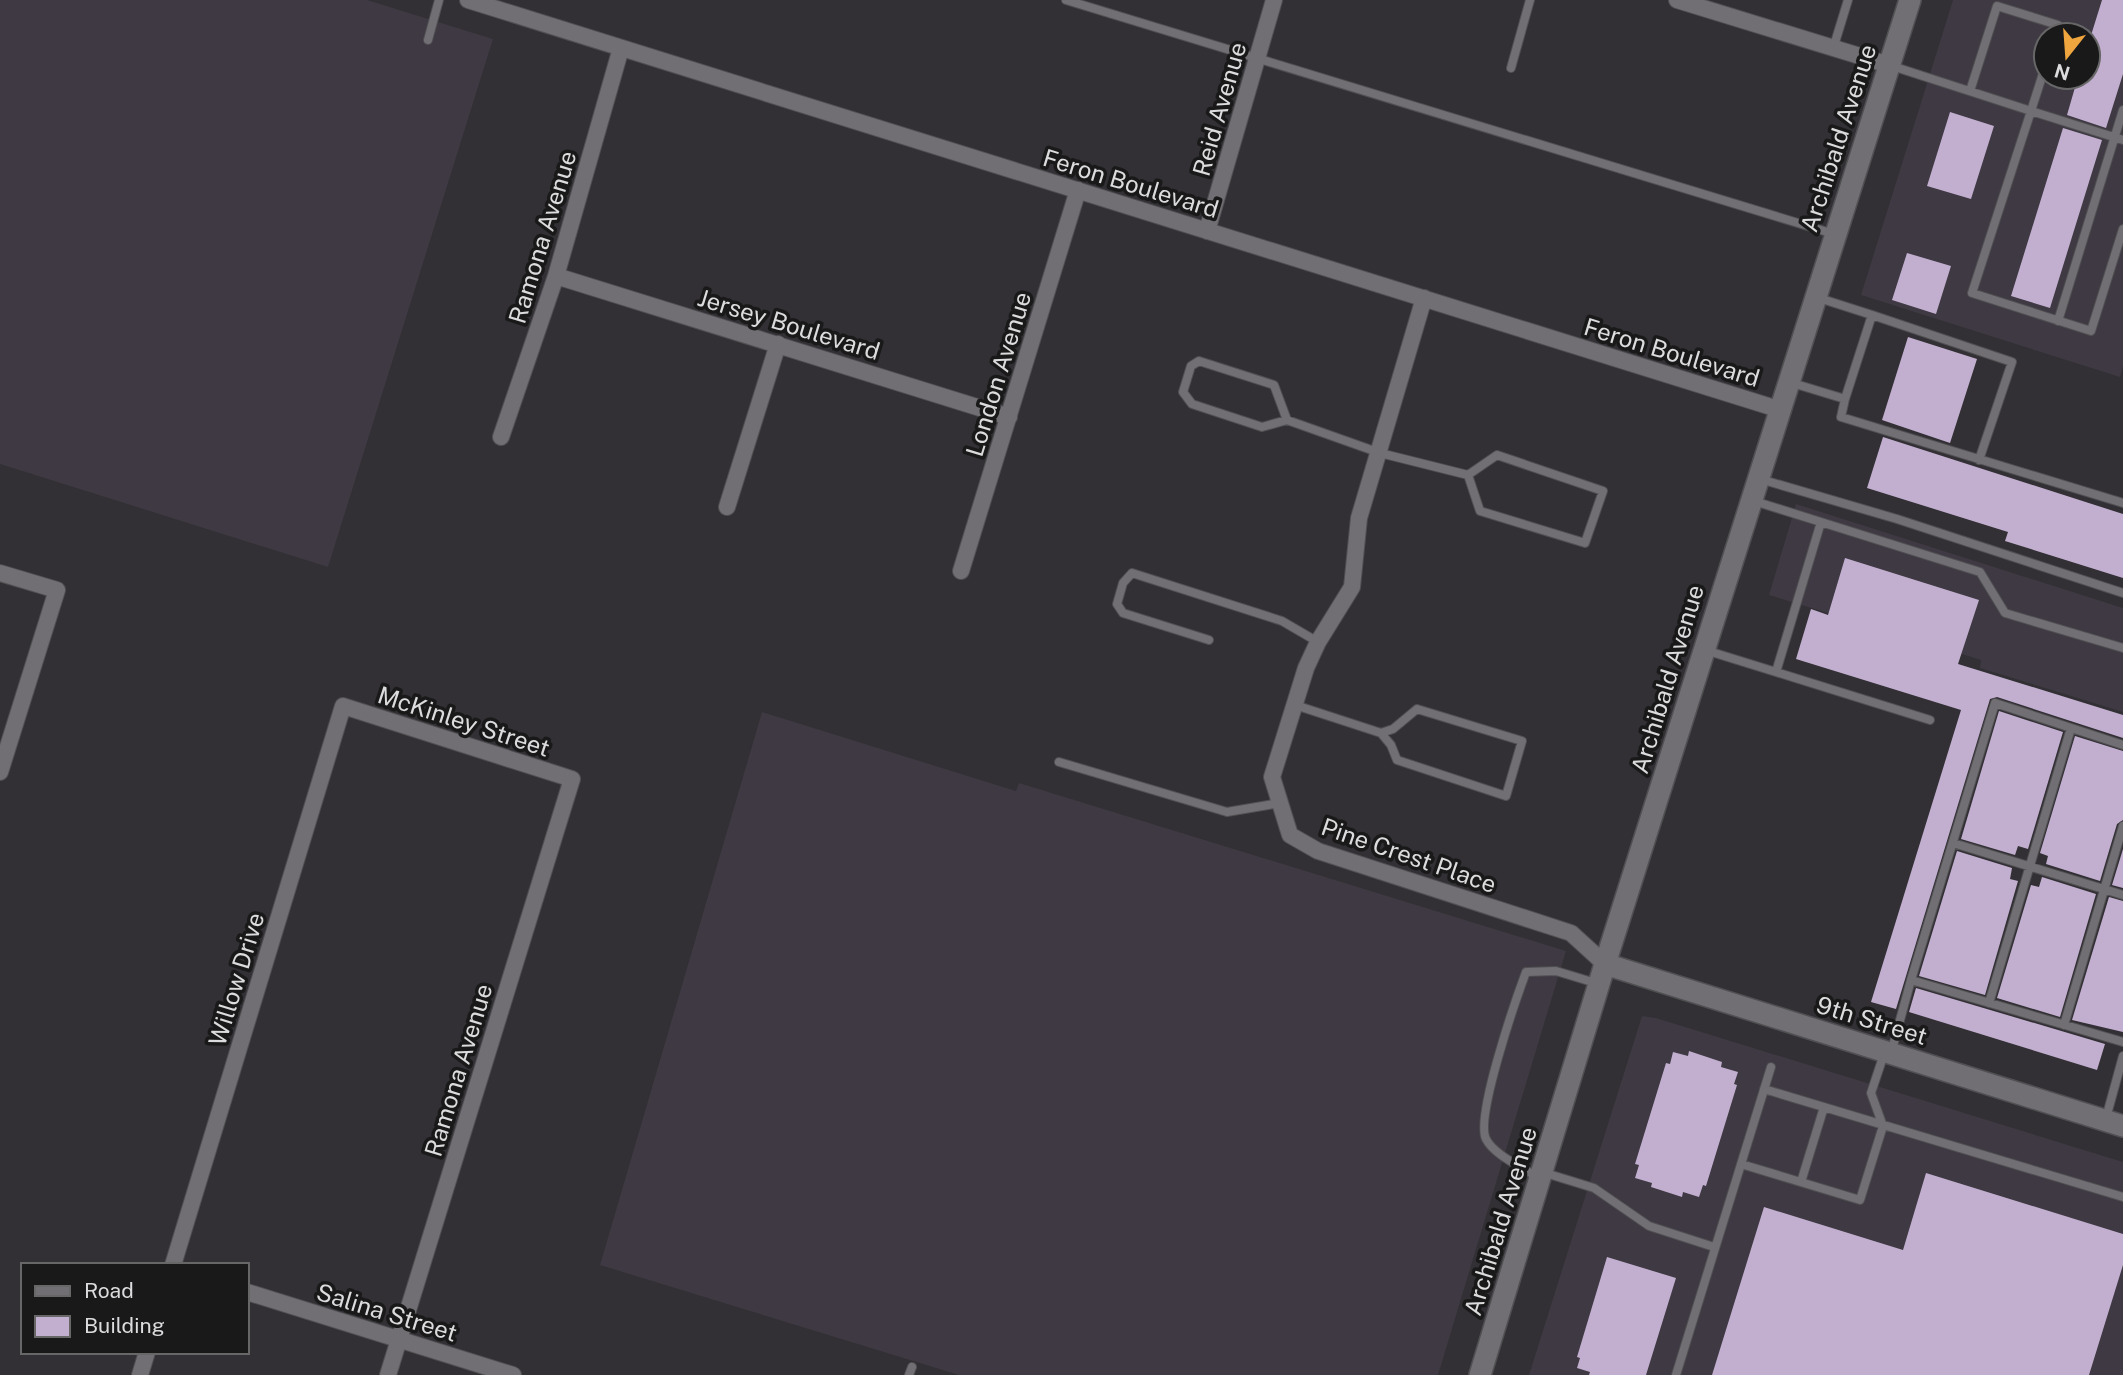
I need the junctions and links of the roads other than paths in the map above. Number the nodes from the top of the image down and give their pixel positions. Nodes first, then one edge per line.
1 (439, 0) edge
2 (468, 0) edge
3 (1066, 0) edge
4 (1274, 0) edge
5 (1530, 0) edge
6 (1677, 0) edge
7 (1848, 0) edge
8 (1909, 0) edge
9 (2045, 21) edge
10 (428, 40) dead end
11 (621, 48) junction
12 (1833, 49) junction
13 (1256, 60) junction
14 (1889, 65) junction
15 (1511, 68) dead end
16 (1970, 91) junction
17 (2037, 91) edge
18 (2123, 110) edge
19 (2031, 111) junction
20 (2119, 139) edge
21 (1078, 190) junction
22 (2123, 229) edge
23 (1208, 231) junction
24 (1835, 235) junction
25 (556, 276) junction
26 (1816, 297) junction
27 (1424, 298) junction
28 (1872, 315) junction
29 (2058, 321) junction
30 (778, 344) junction
31 (1789, 383) junction
32 (1845, 399) junction
33 (1781, 410) junction
34 (1009, 417) junction
35 (1287, 420) junction
36 (501, 438) dead end
37 (1380, 453) junction
38 (1979, 460) junction
39 (1468, 475) junction
40 (1758, 478) junction
41 (1751, 500) junction
42 (2123, 503) edge
43 (727, 507) dead end
44 (1821, 522) junction
45 (961, 571) dead end
46 (0, 573) edge
47 (2123, 593) edge
48 (1209, 640) dead end
49 (1318, 642) junction
50 (2123, 648) edge
51 (1704, 650) junction
52 (1776, 672) junction
53 (1295, 705) junction
54 (343, 706) joint
55 (1930, 720) dead end
56 (2071, 728) junction
57 (1381, 733) junction
58 (2123, 745) edge
59 (1059, 762) dead end
60 (0, 772) edge
61 (572, 779) joint
62 (1280, 803) junction
63 (2123, 825) edge
64 (1953, 843) junction
65 (2030, 867) junction
66 (2104, 889) junction
67 (2123, 895) edge
68 (1602, 974) junction
69 (1911, 980) junction
70 (1989, 1003) junction
71 (2064, 1025) junction
72 (2123, 1042) edge
73 (1888, 1052) junction
74 (2123, 1056) edge
75 (1772, 1067) dead end
76 (1765, 1089) junction
77 (1824, 1108) junction
78 (2114, 1123) edge
79 (1883, 1126) junction
80 (1741, 1164) junction
81 (1541, 1175) junction
82 (1801, 1182) junction
83 (2123, 1197) edge
84 (1714, 1247) junction
85 (174, 1263) edge
86 (248, 1292) edge
87 (399, 1339) junction
88 (146, 1354) edge
89 (140, 1375) edge
90 (388, 1375) edge
91 (513, 1375) edge
92 (1480, 1375) edge
93 (1676, 1375) edge

1 - 10 lane
2 - 11 street, Feron Boulevard
3 - 13 lane
4 - 13 street, Reid Avenue
5 - 15 lane
6 - 12 street
7 - 12 lane
8 - 14 main road, Archibald Avenue
9 - 16 lane
11 - 21 street, Feron Boulevard
11 - 25 street, Ramona Avenue
12 - 14 street
13 - 23 street, Reid Avenue
13 - 24 lane
14 - 16 lane
14 - 24 main road, Archibald Avenue
16 - 19 lane
17 - 19 lane
18 - 20 lane
19 - 20 lane
19 - 29 lane
20 - 29 lane
21 - 23 street, Feron Boulevard
21 - 34 street, London Avenue
22 - 29 lane
23 - 27 street, Feron Boulevard
24 - 26 main road, Archibald Avenue
25 - 30 street, Jersey Boulevard
25 - 36 street, Ramona Avenue
26 - 28 lane
26 - 31 main road, Archibald Avenue
27 - 33 street, Feron Boulevard
27 - 37 street, Pine Crest Place
28 - 32 lane
28 - 38 lane
30 - 34 street, Jersey Boulevard
30 - 43 street
31 - 32 lane
31 - 33 main road, Archibald Avenue
32 - 38 lane
33 - 40 main road, Archibald Avenue
34 - 45 street, London Avenue
35 - 35 lane
35 - 37 lane
37 - 39 lane
37 - 49 street, Pine Crest Place
38 - 42 lane
39 - 39 lane
40 - 41 main road, Archibald Avenue
40 - 47 lane
41 - 44 lane
41 - 51 main road, Archibald Avenue
44 - 50 lane
44 - 52 lane
46 - 60 street
48 - 49 lane
49 - 53 street, Pine Crest Place
51 - 52 lane
51 - 68 main road, Archibald Avenue
52 - 55 lane
53 - 57 lane
53 - 62 street, Pine Crest Place
54 - 61 street, McKinley Street
54 - 85 street, Willow Drive
56 - 58 lane
56 - 64 lane
56 - 65 lane
57 - 57 lane
59 - 62 lane
61 - 87 street, Ramona Avenue
62 - 68 street, Pine Crest Place
63 - 66 lane
64 - 65 lane
64 - 69 lane
65 - 66 lane
65 - 70 lane
66 - 67 lane
66 - 71 lane
68 - 73 main road, 9th Street
68 - 81 main road, Archibald Avenue
68 - 81 lane
69 - 70 lane
69 - 73 lane
70 - 71 lane
71 - 72 lane
73 - 78 main road, 9th Street
73 - 79 lane
74 - 78 lane
75 - 76 lane
76 - 77 lane
76 - 80 lane
77 - 79 lane
77 - 82 lane
79 - 82 lane
79 - 83 lane
80 - 82 lane
80 - 84 lane
81 - 84 lane
81 - 92 main road, Archibald Avenue
84 - 93 lane
86 - 87 street, Salina Street
87 - 90 street, Ramona Avenue
87 - 91 street, Salina Street
88 - 89 street

